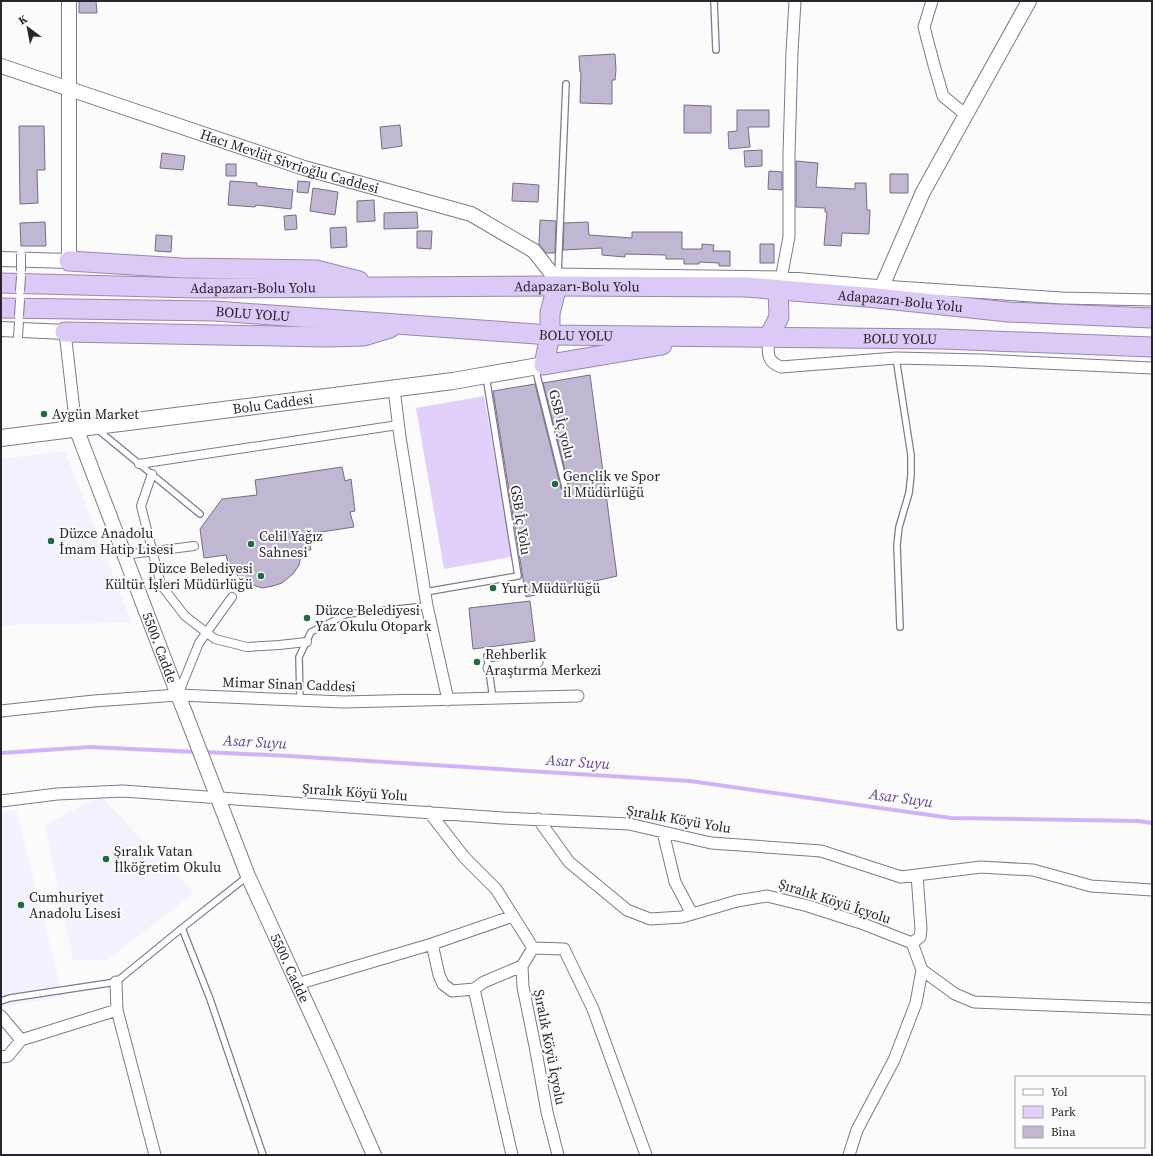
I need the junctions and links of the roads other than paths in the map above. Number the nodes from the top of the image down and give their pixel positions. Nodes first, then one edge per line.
1 (69, 1) edge
2 (714, 1) edge
3 (795, 1) edge
4 (932, 1) edge
5 (1029, 1) edge
6 (716, 50) dead end
7 (1, 66) edge
8 (566, 84) dead end
9 (68, 89) junction
10 (966, 115) junction
11 (21, 254) dead end
12 (1, 259) edge
13 (69, 261) junction
14 (556, 278) junction
15 (1, 283) edge
16 (780, 284) junction
17 (383, 288) junction
18 (880, 292) junction
19 (1152, 300) edge
20 (1, 308) edge
21 (1152, 318) edge
22 (404, 324) junction
23 (1, 329) edge
24 (64, 332) junction
25 (550, 335) junction
26 (18, 337) dead end
27 (711, 337) junction
28 (769, 337) junction
29 (1152, 347) edge
30 (896, 358) junction
31 (540, 366) junction
32 (1152, 368) edge
33 (486, 376) junction
34 (394, 389) junction
35 (398, 425) junction
36 (94, 426) junction
37 (76, 428) junction
38 (1, 438) edge
39 (139, 464) junction
40 (152, 474) junction
41 (565, 487) dead end
42 (200, 514) dead end
43 (194, 546) dead end
44 (153, 551) junction
45 (124, 555) junction
46 (425, 592) junction
47 (232, 597) dead end
48 (427, 606) junction
49 (900, 628) dead end
50 (207, 633) junction
51 (307, 642) junction
52 (487, 656) dead end
53 (537, 662) dead end
54 (489, 668) junction
55 (178, 696) junction
56 (578, 696) dead end
57 (493, 699) junction
58 (300, 700) junction
59 (448, 700) junction
60 (1, 711) edge
61 (218, 798) junction
62 (1, 801) edge
63 (429, 812) junction
64 (538, 820) junction
65 (663, 832) junction
66 (916, 875) junction
67 (248, 876) junction
68 (1152, 890) edge
69 (692, 914) junction
70 (513, 916) junction
71 (182, 928) junction
72 (912, 943) junction
73 (432, 944) junction
74 (533, 948) junction
75 (522, 966) junction
76 (922, 970) junction
77 (116, 982) junction
78 (298, 984) junction
79 (474, 989) junction
80 (1, 1001) edge
81 (1152, 1009) edge
82 (117, 1010) junction
83 (1, 1016) edge
84 (21, 1040) junction
85 (1, 1057) edge
86 (155, 1155) edge
87 (263, 1155) edge
88 (374, 1155) edge
89 (512, 1155) edge
90 (558, 1155) edge
91 (646, 1155) edge
92 (849, 1155) edge

1 - 9 street
2 - 6 lane
3 - 16 street
4 - 10 street
5 - 10 street
7 - 9 street, Hacı Mevlüt Sivrioğlu Caddesi
8 - 14 lane
9 - 13 street
9 - 14 street, Hacı Mevlüt Sivrioğlu Caddesi
10 - 18 street
11 - 26 street, bridge
12 - 13 street
13 - 17 highway
14 - 16 highway, Adapazarı-Bolu Yolu
14 - 17 highway, Adapazarı-Bolu Yolu
14 - 25 highway
15 - 17 highway, Adapazarı-Bolu Yolu
16 - 18 highway, Adapazarı-Bolu Yolu
16 - 28 highway
18 - 19 street
18 - 21 highway, Adapazarı-Bolu Yolu
20 - 22 highway, BOLU YOLU
22 - 24 highway
22 - 25 highway, BOLU YOLU
23 - 24 street
24 - 37 street
25 - 27 highway, BOLU YOLU
25 - 31 highway
27 - 28 highway, BOLU YOLU
27 - 31 highway
28 - 29 highway, BOLU YOLU
28 - 30 street
30 - 32 street
30 - 49 lane
31 - 33 main road, Bolu Caddesi
31 - 41 lane, GSB İç yolu
33 - 34 main road, Bolu Caddesi
33 - 46 lane, GSB İç Yolu
34 - 35 street
34 - 36 main road, Bolu Caddesi
35 - 39 street
35 - 46 street
36 - 37 main road, Bolu Caddesi
36 - 39 lane
37 - 38 main road, Bolu Caddesi
37 - 45 street, 5500. Cadde
39 - 40 lane
40 - 42 lane
40 - 44 street
43 - 44 street
44 - 45 street
44 - 50 street
45 - 55 street, 5500. Cadde
46 - 48 street
47 - 50 street
48 - 51 lane
48 - 59 street
50 - 51 street
50 - 55 street
51 - 58 lane
52 - 54 lane
53 - 54 street
54 - 57 lane
55 - 58 street, Mimar Sinan Caddesi
55 - 60 street, Mimar Sinan Caddesi
55 - 61 street, 5500. Cadde
56 - 57 street, Mimar Sinan Caddesi
57 - 59 street, Mimar Sinan Caddesi
58 - 59 street, Mimar Sinan Caddesi
61 - 62 street, Şıralık Köyü Yolu
61 - 63 street, Şıralık Köyü Yolu
61 - 67 street, 5500. Cadde
63 - 64 street, Şıralık Köyü Yolu
63 - 70 street
64 - 65 street, Şıralık Köyü Yolu
64 - 69 street, Şıralık Köyü İçyolu
65 - 66 street, Şıralık Köyü Yolu
65 - 69 street
66 - 68 street, Şıralık Köyü Yolu
66 - 72 street
67 - 71 lane
67 - 78 street, 5500. Cadde
69 - 72 street, Şıralık Köyü İçyolu
70 - 73 street
70 - 74 street
71 - 77 lane
71 - 87 lane
72 - 76 street
73 - 78 street
73 - 79 street
74 - 75 street
74 - 91 street
75 - 79 street
75 - 90 street, Şıralık Köyü İçyolu
76 - 81 street
76 - 92 street
77 - 80 lane
77 - 82 street
78 - 88 street, 5500. Cadde
79 - 89 street
82 - 84 street
82 - 86 street
83 - 84 street
84 - 85 street

